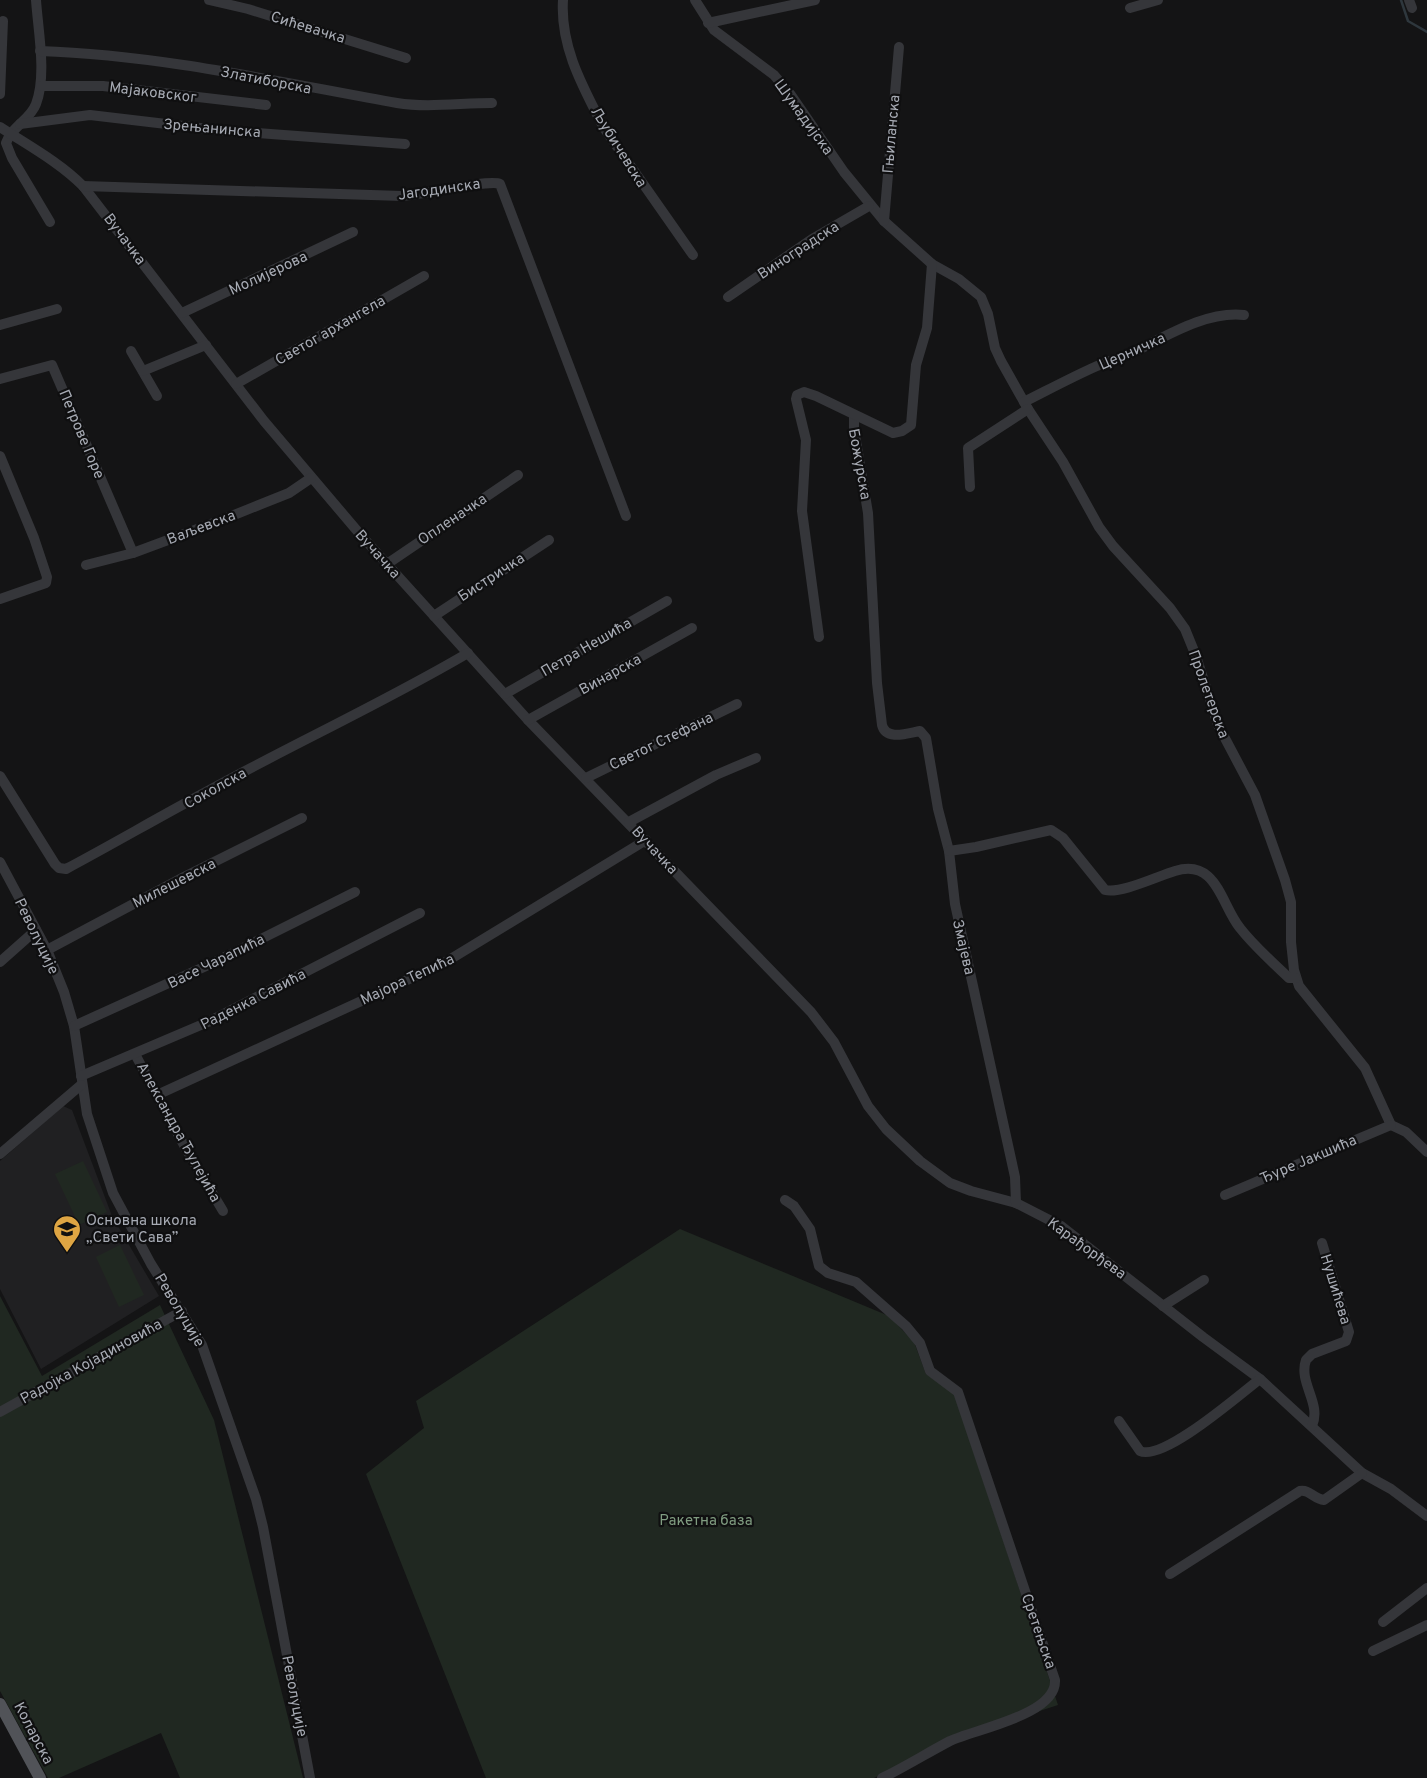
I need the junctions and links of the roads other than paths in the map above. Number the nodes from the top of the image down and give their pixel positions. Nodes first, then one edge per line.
1 (36, 0) edge
2 (209, 0) edge
3 (563, 0) edge
4 (696, 0) edge
5 (815, 0) edge
6 (1158, 0) edge
7 (1130, 8) dead end
8 (3, 21) dead end
9 (708, 23) junction
10 (899, 47) dead end
11 (40, 51) junction
12 (406, 58) dead end
13 (41, 86) junction
14 (0, 94) edge
15 (492, 103) dead end
16 (266, 105) dead end
17 (20, 124) junction
18 (0, 127) edge
19 (10, 134) junction
20 (405, 144) dead end
21 (83, 186) junction
22 (869, 206) junction
23 (884, 221) junction
24 (50, 222) dead end
25 (353, 232) dead end
26 (693, 255) dead end
27 (932, 264) junction
28 (424, 276) dead end
29 (728, 297) dead end
30 (57, 309) dead end
31 (182, 313) junction
32 (1244, 315) dead end
33 (0, 325) edge
34 (206, 345) junction
35 (131, 351) dead end
36 (142, 371) junction
37 (0, 379) edge
38 (236, 384) junction
39 (157, 396) dead end
40 (1026, 406) junction
41 (854, 416) junction
42 (0, 456) edge
43 (518, 475) dead end
44 (311, 478) junction
45 (970, 487) dead end
46 (626, 516) dead end
47 (549, 540) dead end
48 (133, 553) junction
49 (387, 564) junction
50 (86, 565) dead end
51 (0, 599) edge
52 (667, 601) dead end
53 (434, 616) junction
54 (692, 628) dead end
55 (819, 637) dead end
56 (468, 653) junction
57 (505, 694) junction
58 (737, 704) dead end
59 (528, 720) junction
60 (883, 730) joint
61 (756, 758) dead end
62 (0, 776) edge
63 (586, 778) junction
64 (302, 818) dead end
65 (628, 822) junction
66 (646, 840) junction
67 (949, 851) junction
68 (0, 862) edge
69 (9, 882) junction
70 (0, 889) edge
71 (356, 892) dead end
72 (420, 913) dead end
73 (36, 930) junction
74 (47, 950) junction
75 (0, 962) edge
76 (773, 971) joint
77 (1296, 978) junction
78 (74, 1026) junction
79 (135, 1054) junction
80 (81, 1081) junction
81 (157, 1095) junction
82 (1391, 1124) junction
83 (1427, 1152) edge
84 (0, 1154) edge
85 (1225, 1195) dead end
86 (784, 1200) dead end
87 (1016, 1203) junction
88 (223, 1211) dead end
89 (1322, 1243) dead end
90 (1204, 1280) dead end
91 (1164, 1306) junction
92 (182, 1311) junction
93 (1260, 1378) junction
94 (0, 1412) edge
95 (1119, 1421) dead end
96 (1312, 1426) junction
97 (1362, 1473) junction
98 (1427, 1516) edge
99 (1170, 1574) dead end
100 (1427, 1588) edge
101 (1383, 1622) dead end
102 (1427, 1625) edge
103 (1373, 1651) dead end
104 (0, 1704) edge
105 (40, 1778) edge
106 (310, 1778) edge
107 (882, 1778) edge

1 - 11 street
2 - 12 street, Сићевачка
3 - 26 street, Љубичевска
4 - 9 street, Шумадијска
5 - 9 street
6 - 7 street
8 - 14 street
9 - 22 street, Шумадијска
10 - 23 street, Гњиланска
11 - 13 street
11 - 15 street, Златиборска
13 - 16 street, Мајаковског
13 - 17 street
17 - 19 street
17 - 20 street, Зрењанинска
18 - 19 street, Вучачка
19 - 21 street, Вучачка
19 - 24 street
21 - 31 street, Вучачка
21 - 46 street, Јагодинска
22 - 23 street, Шумадијска
22 - 29 street, Виноградска
23 - 27 street, Пролетерска
25 - 31 street, Молијерова
27 - 40 street, Пролетерска
27 - 41 street
28 - 38 street, Светог архангела
30 - 33 street
31 - 34 street, Вучачка
32 - 40 street, Церничка
34 - 36 street
34 - 38 street, Вучачка
35 - 36 street
36 - 39 street
37 - 48 street, Петрове Горе
38 - 44 street, Вучачка
40 - 45 street, Церничка
40 - 77 street, Пролетерска
41 - 55 street, Божурска
41 - 60 street, Божурска
42 - 51 street
43 - 49 street, Опленачка
44 - 48 street, Ваљевска
44 - 49 street, Вучачка
47 - 53 street, Бистричка
48 - 50 street, Ваљевска
49 - 53 street, Вучачка
52 - 57 street, Петра Нешића
53 - 56 street, Вучачка
54 - 59 street, Винарска
56 - 57 street, Вучачка
56 - 62 street, Соколска
57 - 59 street, Вучачка
58 - 63 street, Светог Стефана
59 - 63 street, Вучачка
60 - 67 street, Змајева
61 - 65 street
63 - 65 street, Вучачка
64 - 74 street, Милешевска
65 - 66 street, Вучачка
66 - 76 street, Вучачка
66 - 81 street, Мајора Тепића
67 - 77 street
67 - 87 street, Змајева
68 - 69 street, Револуције
69 - 70 street
69 - 73 street, Револуције
71 - 78 street, Васе Чарапића
72 - 79 street, Раденка Савића
73 - 74 street, Револуције
73 - 75 street
74 - 78 street, Револуције
76 - 87 street, Карађорђева
77 - 82 street, Пролетерска
78 - 80 street, Револуције
79 - 80 street, Раденка Савића
79 - 81 street, Александра Ђулејића
80 - 84 street, Раденка Савића
80 - 92 street, Револуције
81 - 88 street, Александра Ђулејића
82 - 83 street
82 - 85 street, Ђуре Јакшића
86 - 107 street, Сретењска
87 - 91 street, Карађорђева
89 - 96 street, Нушићева
90 - 91 street
91 - 93 street, Карађорђева
92 - 94 street, Радојка Којадиновића
92 - 106 street, Револуције
93 - 95 street
93 - 96 street, Карађорђева
96 - 97 street, Карађорђева
97 - 98 street, Карађорђева
97 - 99 street
100 - 101 street
102 - 103 street
104 - 105 main road, Коларска

